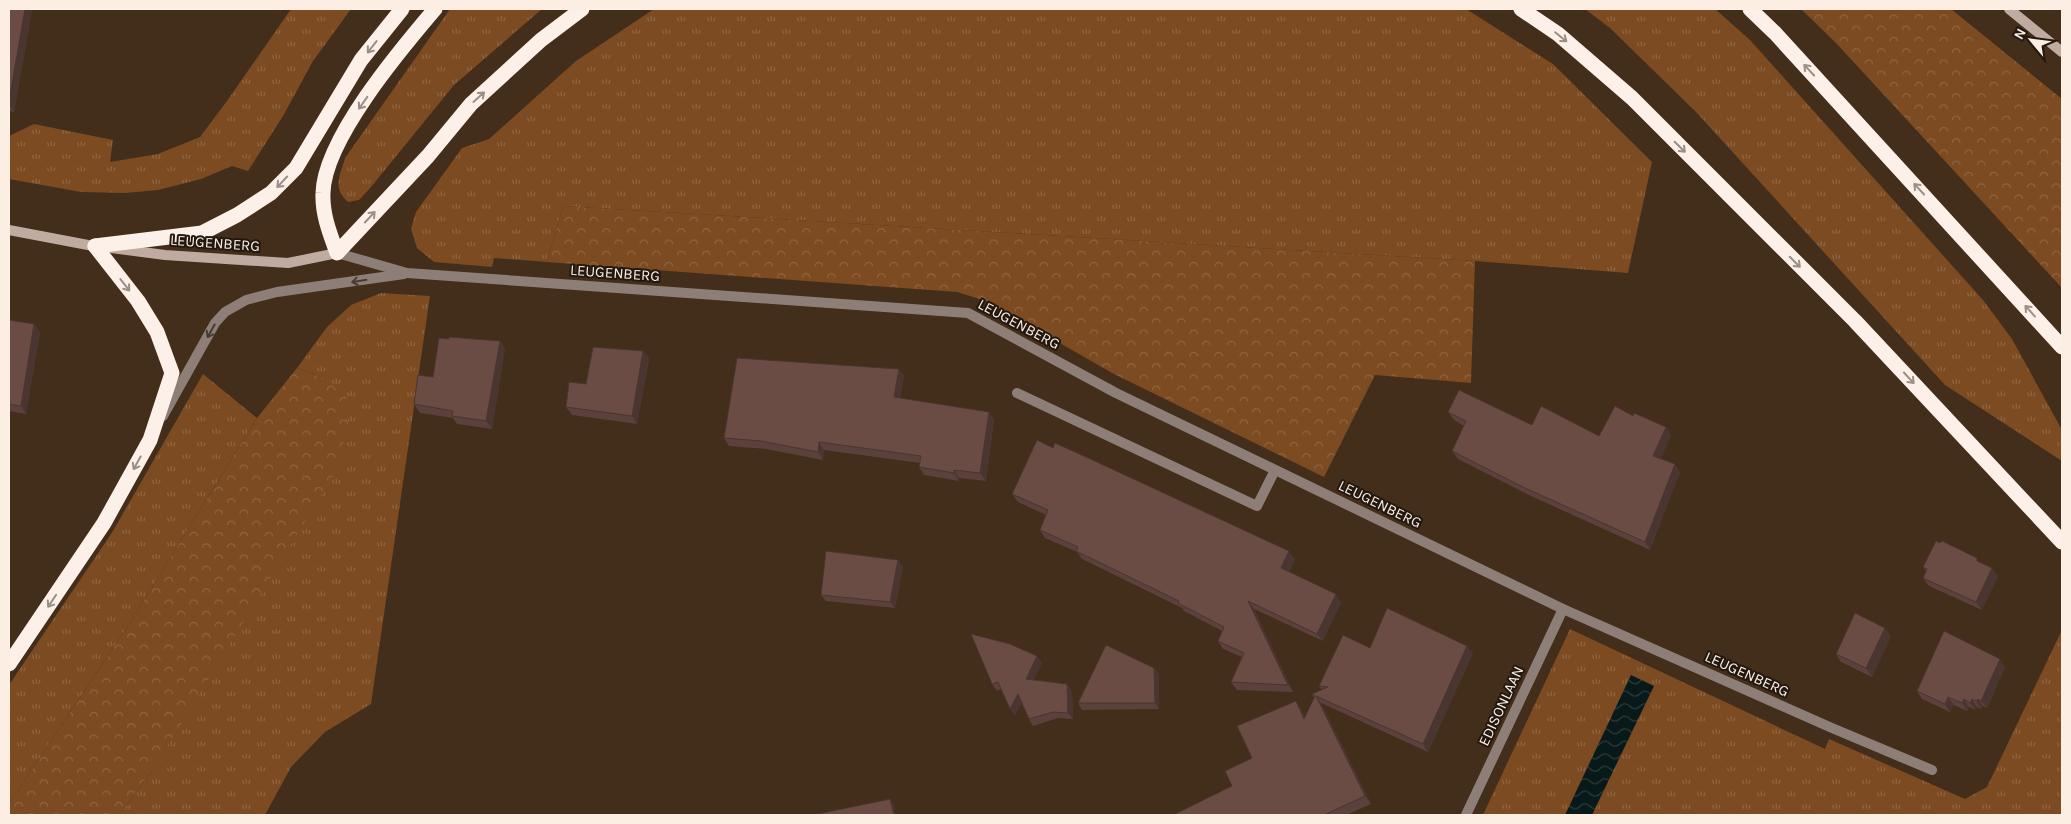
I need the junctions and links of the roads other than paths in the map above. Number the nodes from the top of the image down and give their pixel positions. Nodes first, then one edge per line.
1 (402, 9) edge
2 (435, 9) edge
3 (582, 9) edge
4 (1521, 9) edge
5 (1750, 9) edge
6 (2009, 9) edge
7 (2062, 52) edge
8 (9, 230) edge
9 (95, 246) junction
10 (337, 253) junction
11 (407, 274) junction
12 (2062, 347) edge
13 (1017, 394) dead end
14 (150, 440) junction
15 (1275, 470) junction
16 (2062, 542) edge
17 (1563, 609) junction
18 (9, 664) edge
19 (1932, 770) dead end
20 (1466, 815) edge

1 -> 9 highway
2 -> 10 highway
10 -> 3 highway
4 -> 16 highway
12 -> 5 highway
6 - 7 main road
8 - 9 main road, LEUGENBERG
9 - 10 main road, LEUGENBERG
9 -> 14 highway
10 - 11 street, LEUGENBERG
11 -> 14 street
11 - 15 street, LEUGENBERG
13 - 15 street
14 -> 18 highway
15 - 17 street, LEUGENBERG
17 - 19 street, LEUGENBERG
17 - 20 street, EDISONLAAN

